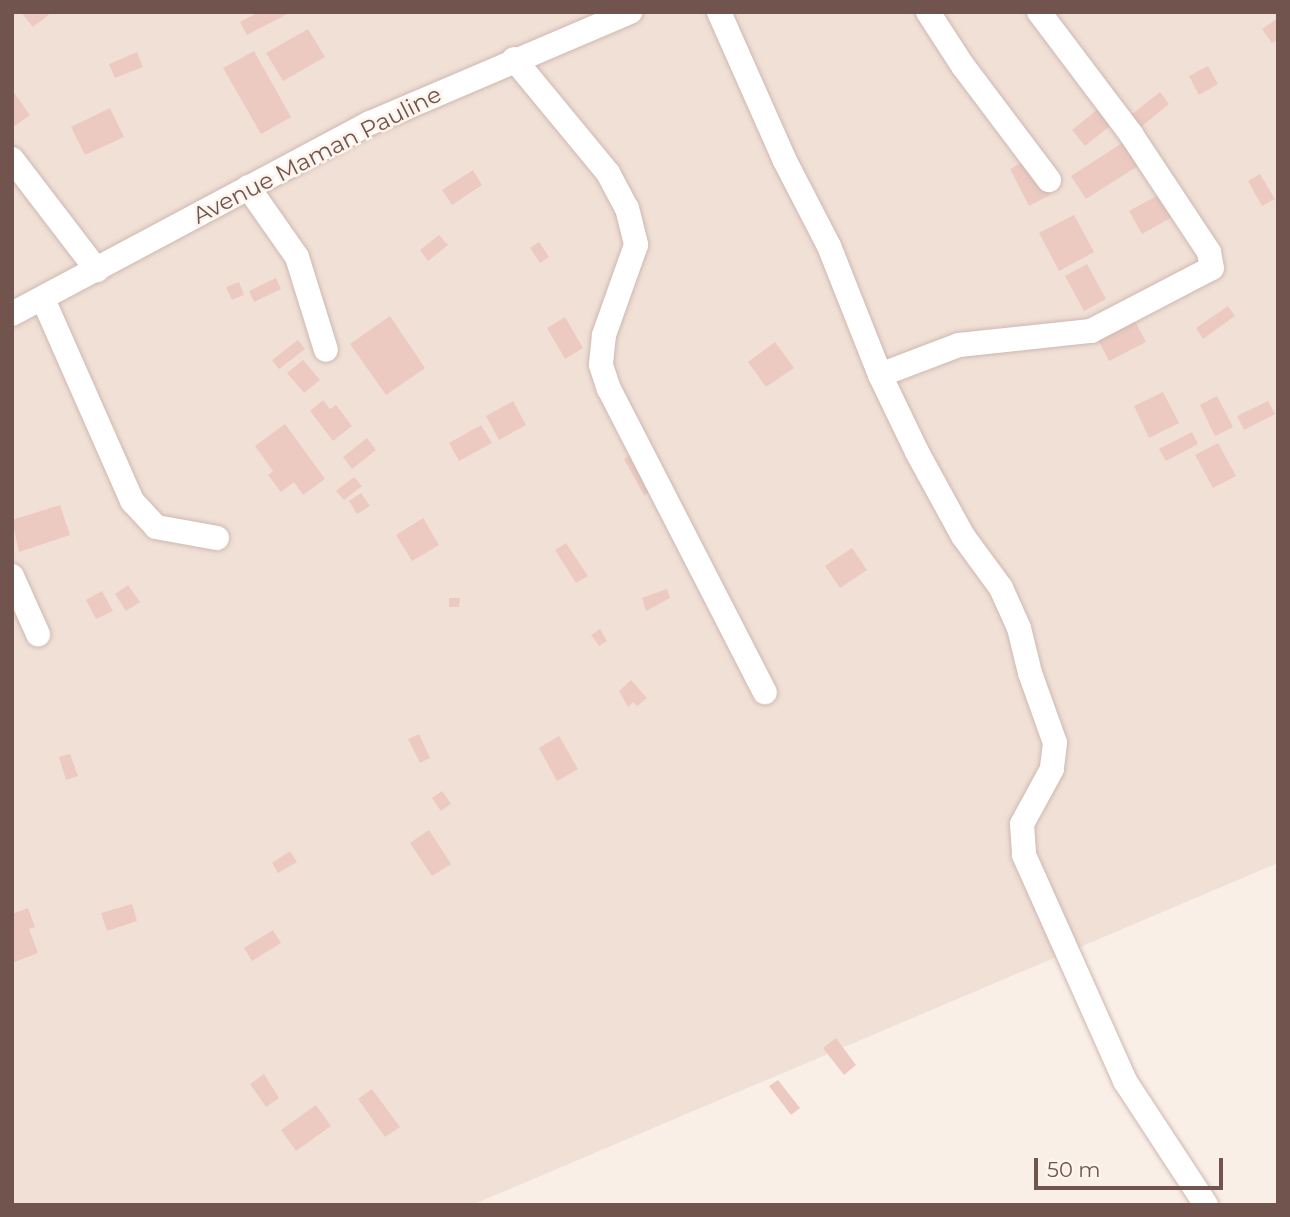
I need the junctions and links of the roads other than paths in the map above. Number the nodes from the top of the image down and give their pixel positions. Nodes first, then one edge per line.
1 (630, 12) edge
2 (719, 12) edge
3 (928, 12) edge
4 (1039, 12) edge
5 (514, 59) junction
6 (12, 159) edge
7 (1049, 180) dead end
8 (248, 187) junction
9 (97, 270) junction
10 (43, 299) junction
11 (12, 314) edge
12 (326, 350) dead end
13 (880, 376) junction
14 (217, 538) dead end
15 (12, 576) edge
16 (38, 634) dead end
17 (765, 692) dead end
18 (1206, 1205) edge

1 - 5 street, Avenue Maman Pauline
2 - 13 street
3 - 7 street
4 - 13 street
5 - 8 street, Avenue Maman Pauline
5 - 17 street
6 - 9 street
8 - 9 street, Avenue Maman Pauline
8 - 12 street
9 - 10 street, Avenue Maman Pauline
10 - 11 street, Avenue Maman Pauline
10 - 14 street
13 - 18 street
15 - 16 street

